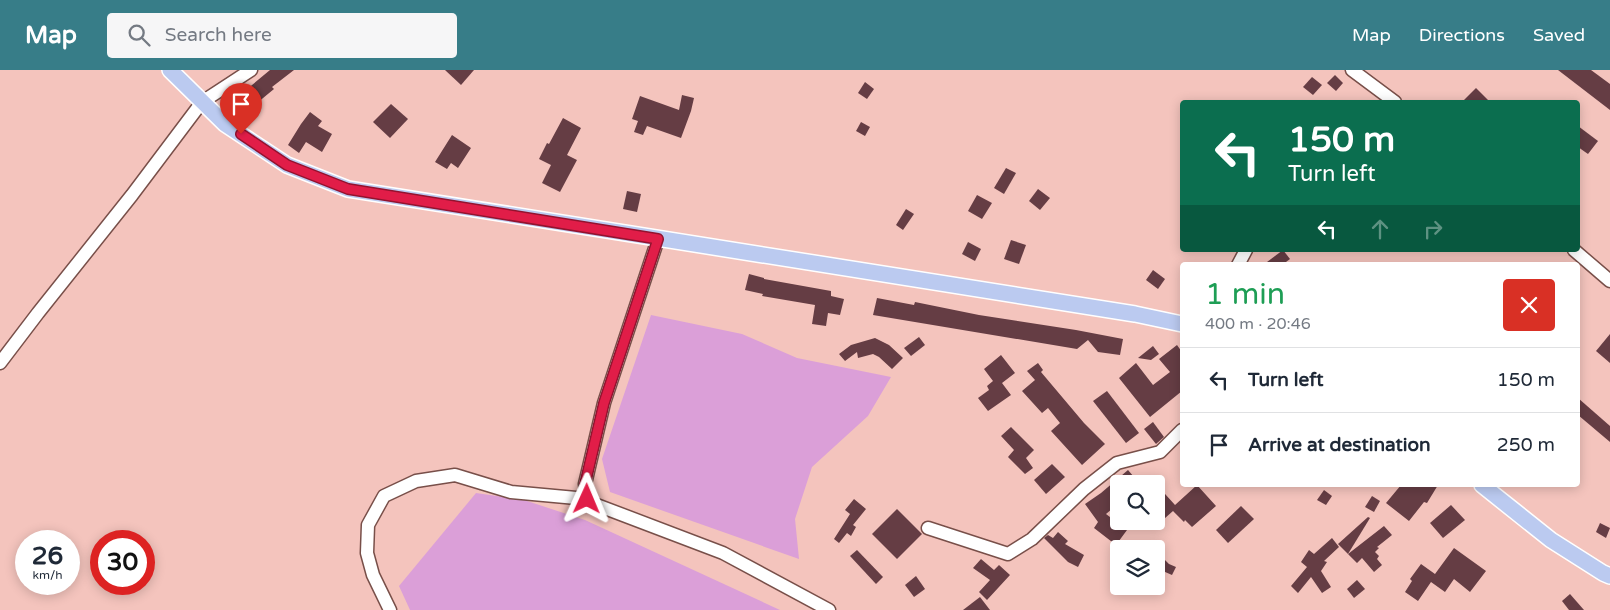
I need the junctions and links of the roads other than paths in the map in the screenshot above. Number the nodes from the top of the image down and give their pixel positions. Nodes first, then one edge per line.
1 (170, 70) edge
2 (251, 70) edge
3 (1352, 70) edge
4 (1391, 100) edge
5 (202, 102) junction
6 (658, 239) junction
7 (1576, 252) edge
8 (1610, 280) edge
9 (1180, 324) edge
10 (0, 364) edge
11 (1180, 432) edge
12 (1485, 487) edge
13 (587, 499) junction
14 (928, 528) dead end
15 (1610, 576) edge
16 (390, 610) edge
17 (829, 610) edge

1 - 5 main road
2 - 5 street
3 - 4 street
5 - 6 main road
5 - 10 street
6 - 9 main road
6 - 13 street
7 - 8 street
11 - 14 street
12 - 15 main road
13 - 16 street
13 - 17 street

